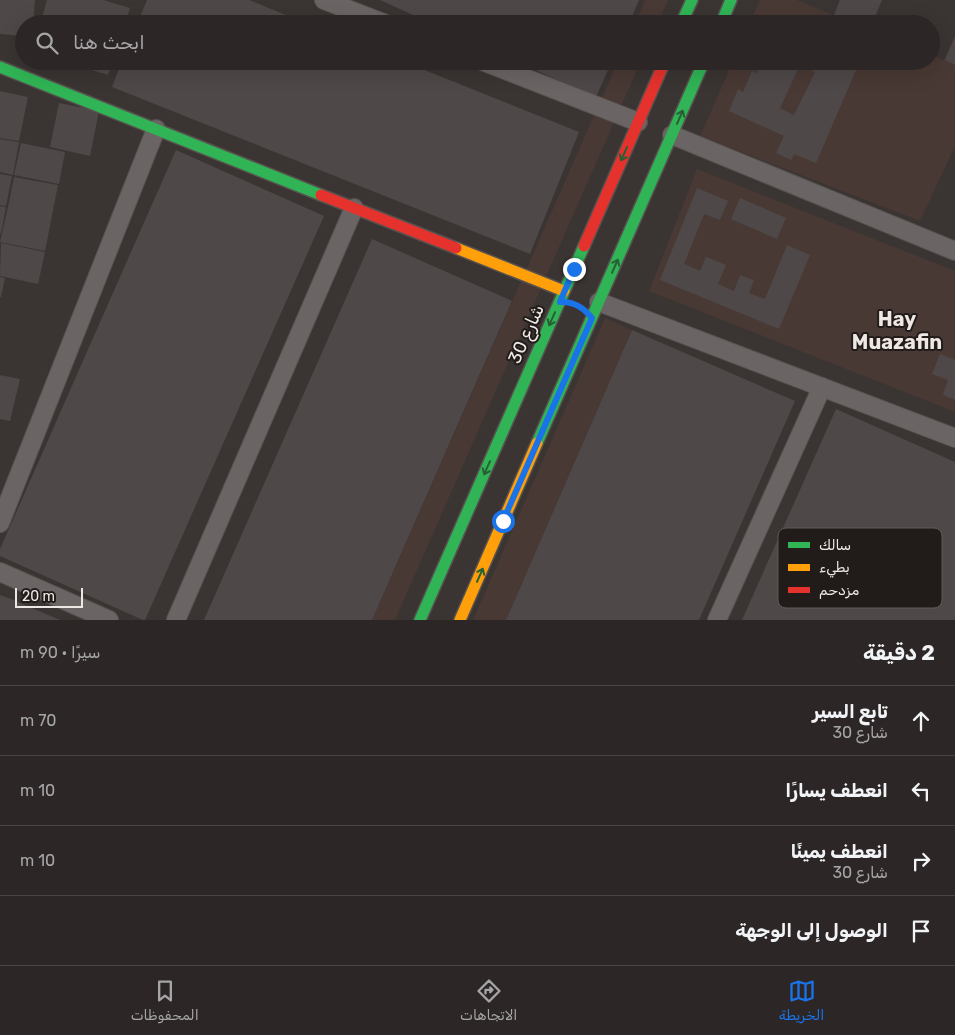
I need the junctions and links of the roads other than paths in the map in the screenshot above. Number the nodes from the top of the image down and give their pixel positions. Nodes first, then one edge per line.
1 (324, 0) edge
2 (692, 0) edge
3 (731, 0) edge
4 (363, 15) edge
5 (685, 15) edge
6 (725, 15) edge
7 (0, 68) edge
8 (505, 70) edge
9 (661, 70) edge
10 (700, 70) edge
11 (638, 122) junction
12 (156, 130) junction
13 (672, 135) junction
14 (354, 208) junction
15 (955, 251) edge
16 (574, 269) junction
17 (580, 280) dead end
18 (565, 298) junction
19 (596, 301) junction
20 (822, 387) junction
21 (955, 438) edge
22 (0, 523) edge
23 (0, 572) edge
24 (86, 615) edge
25 (109, 620) edge
26 (176, 620) edge
27 (420, 620) edge
28 (460, 620) edge
29 (717, 620) edge

1 - 4 street
2 - 5 street
3 - 6 street
7 - 12 street
8 - 11 street
9 - 11 street, شارع 30
13 -> 10 street
11 -> 16 street, شارع 30
12 - 14 street
12 - 22 street
13 - 15 street
19 -> 13 street
14 - 18 street
14 - 26 street
16 - 17 street
16 - 18 street, شارع 30
18 -> 27 street, شارع 30
19 - 20 street
28 -> 19 street
20 - 21 street
20 - 29 street
23 - 24 street
24 - 25 street

